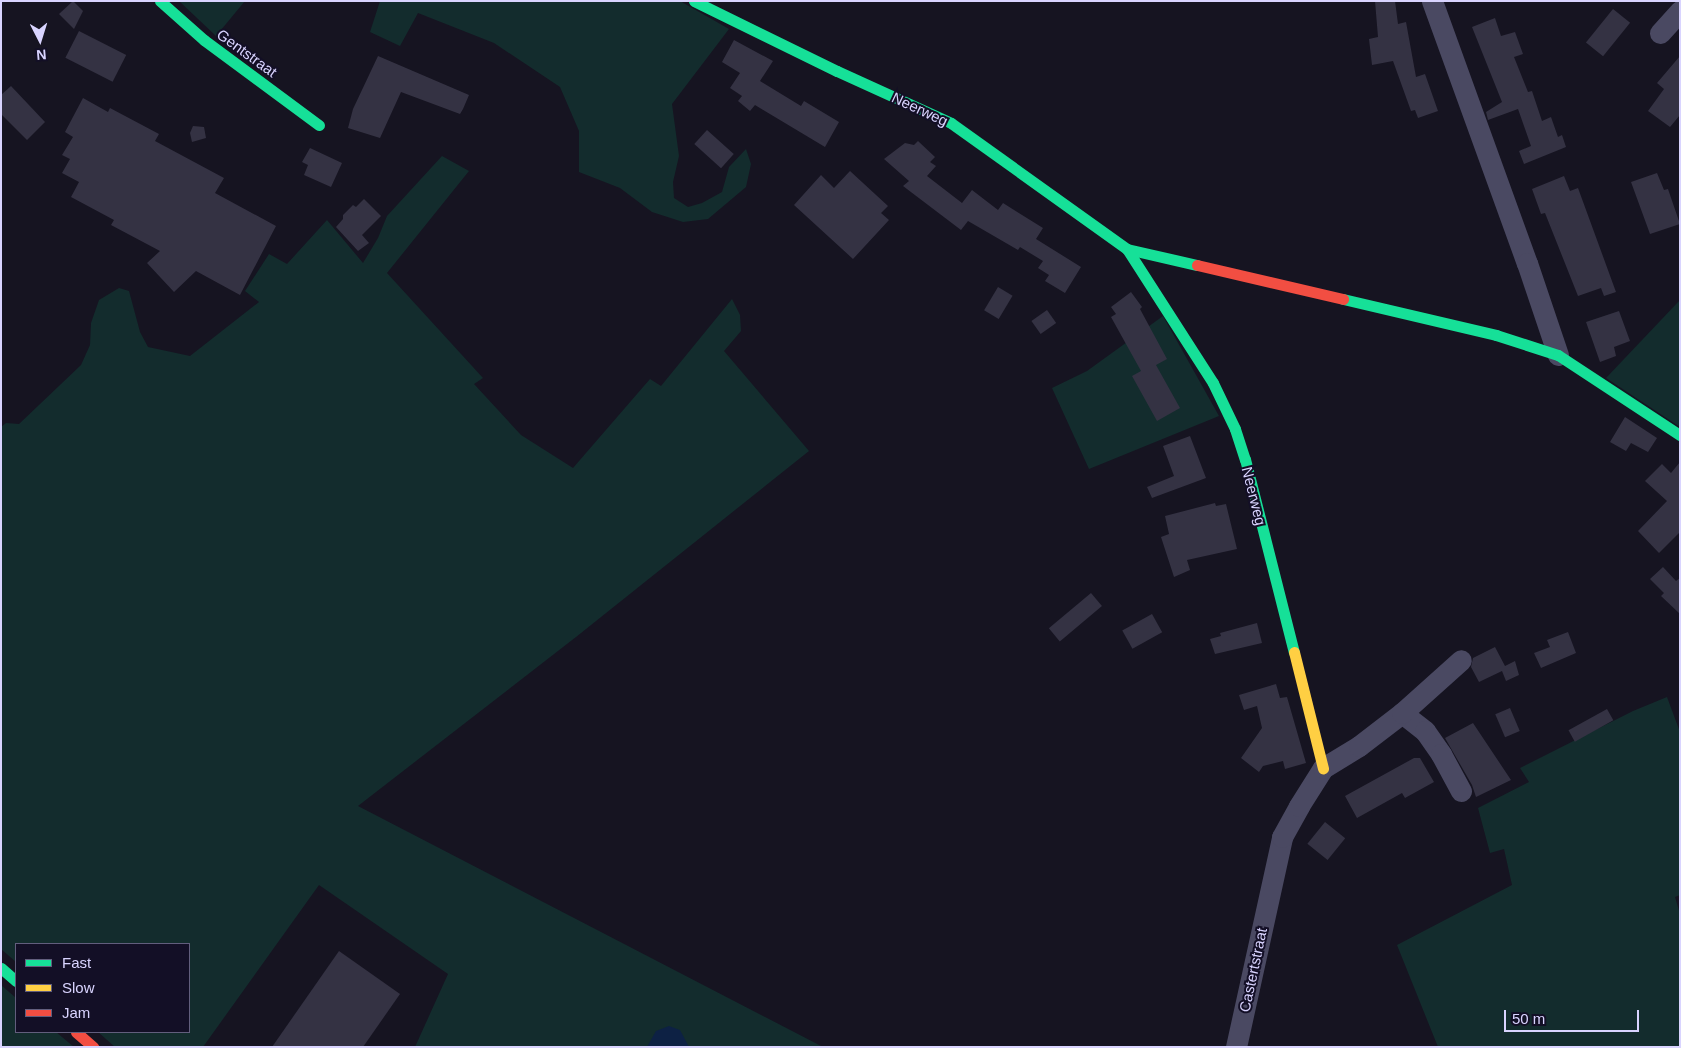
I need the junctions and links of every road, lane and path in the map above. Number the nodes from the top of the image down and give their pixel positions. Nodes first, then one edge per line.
1 (160, 1) edge
2 (694, 1) edge
3 (1432, 1) edge
4 (1680, 11) edge
5 (1660, 33) dead end
6 (319, 125) dead end
7 (1127, 249) junction
8 (1558, 355) junction
9 (1680, 435) edge
10 (1461, 660) dead end
11 (1402, 713) junction
12 (1323, 768) junction
13 (1461, 791) dead end
14 (1, 968) edge
15 (15, 980) edge
16 (77, 1033) edge
17 (93, 1047) edge
18 (1236, 1047) edge

1 - 6 street, Gentstraat
2 - 7 street, Neerweg
3 - 8 street
4 - 5 street
7 - 8 street, Neerweg
7 - 12 street, Neerweg
8 - 9 street, Neerweg
10 - 11 street
11 - 12 street
11 - 13 street
12 - 18 street, Castertstraat
14 - 15 street
16 - 17 street

